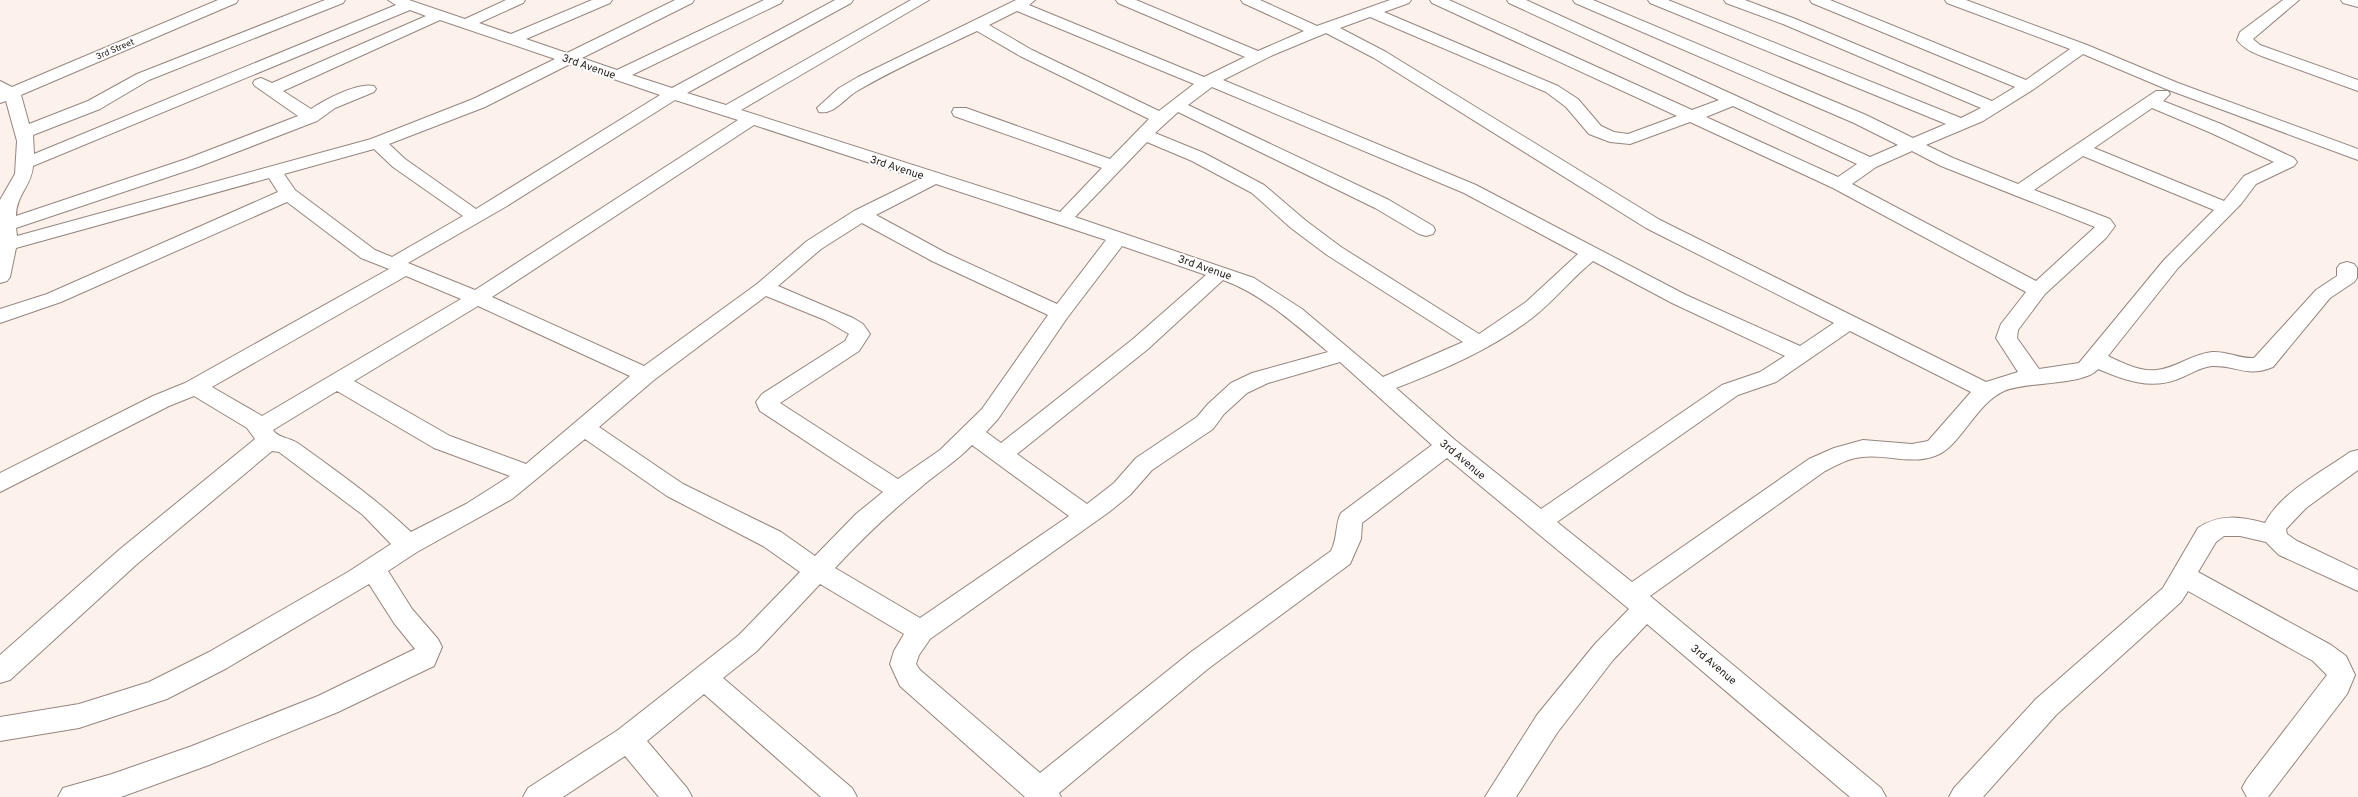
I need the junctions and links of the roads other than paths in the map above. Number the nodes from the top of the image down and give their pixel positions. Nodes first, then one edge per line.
1 (231, 0) edge
2 (338, 0) edge
3 (518, 0) edge
4 (605, 0) edge
5 (687, 0) edge
6 (776, 0) edge
7 (846, 0) edge
8 (922, 0) edge
9 (1123, 0) edge
10 (1248, 0) edge
11 (1404, 0) edge
12 (1437, 0) edge
13 (1514, 0) edge
14 (1580, 0) edge
15 (1655, 0) edge
16 (1731, 0) edge
17 (1817, 0) edge
18 (1952, 0) edge
19 (2292, 0) edge
20 (2348, 0) edge
21 (402, 2) edge
22 (1022, 3) edge
23 (2358, 3) edge
24 (1371, 12) junction
25 (440, 15) junction
26 (465, 24) junction
27 (977, 24) junction
28 (1321, 29) junction
29 (511, 40) junction
30 (2082, 48) junction
31 (1257, 56) junction
32 (567, 59) junction
33 (247, 74) junction
34 (617, 76) junction
35 (1208, 81) junction
36 (2028, 86) junction
37 (2172, 86) junction
38 (2358, 86) edge
39 (368, 89) dead end
40 (271, 90) junction
41 (4, 93) edge
42 (673, 94) junction
43 (1735, 100) junction
44 (2151, 102) junction
45 (1176, 106) junction
46 (825, 108) dead end
47 (1993, 108) junction
48 (728, 111) junction
49 (960, 112) dead end
50 (311, 117) junction
51 (1689, 117) junction
52 (1160, 118) junction
53 (752, 119) junction
54 (1961, 124) junction
55 (24, 132) junction
56 (1145, 135) junction
57 (377, 143) junction
58 (1914, 145) junction
59 (2081, 149) junction
60 (2358, 155) edge
61 (1870, 163) junction
62 (24, 164) junction
63 (1114, 166) junction
64 (274, 172) junction
65 (932, 178) junction
66 (1839, 184) junction
67 (2021, 190) junction
68 (289, 194) junction
69 (2225, 208) junction
70 (861, 215) junction
71 (476, 217) junction
72 (1063, 219) junction
73 (7, 225) junction
74 (1426, 230) dead end
75 (1118, 238) junction
76 (3, 252) edge
77 (1592, 252) junction
78 (399, 267) junction
79 (2348, 268) dead end
80 (1220, 272) junction
81 (0, 277) edge
82 (764, 288) junction
83 (2038, 290) junction
84 (476, 298) junction
85 (1060, 313) junction
86 (0, 316) edge
87 (1848, 323) junction
88 (1479, 343) junction
89 (1344, 354) junction
90 (1802, 355) junction
91 (2095, 360) junction
92 (646, 374) junction
93 (2033, 377) junction
94 (337, 381) junction
95 (1380, 386) junction
96 (193, 388) junction
97 (1987, 391) junction
98 (584, 427) junction
99 (971, 433) junction
100 (265, 435) junction
101 (1447, 446) junction
102 (1002, 455) junction
103 (2358, 458) edge
104 (529, 474) junction
105 (0, 483) edge
106 (899, 491) junction
107 (1086, 516) junction
108 (1540, 522) junction
109 (2274, 535) junction
110 (408, 545) junction
111 (373, 568) junction
112 (818, 570) junction
113 (2183, 576) junction
114 (2358, 582) edge
115 (1639, 602) junction
116 (921, 632) junction
117 (0, 672) edge
118 (704, 678) junction
119 (0, 729) edge
120 (628, 739) junction
121 (2257, 788) dead end
122 (1043, 794) edge
123 (73, 797) edge
124 (538, 797) edge
125 (677, 797) edge
126 (842, 797) edge
127 (1500, 797) edge
128 (1871, 797) edge
129 (1964, 797) edge

1 - 41 street, 3rd Street
2 - 55 street
3 - 26 street
4 - 29 street
5 - 32 street
6 - 34 street
7 - 42 street
8 - 48 street
9 - 31 street
10 - 28 street
11 - 24 street
12 - 51 street
13 - 43 street
14 - 58 street
15 - 54 street
16 - 47 street
17 - 36 street
18 - 30 street
19 - 38 street
20 - 23 street
21 - 25 street, 3rd Avenue
21 - 33 street
22 - 27 street
22 - 35 street
24 - 28 street
24 - 51 street
25 - 26 street, 3rd Avenue
25 - 40 street
26 - 29 street, 3rd Avenue
27 - 46 street
27 - 52 street
28 - 31 street
28 - 87 street
29 - 32 street, 3rd Avenue
30 - 36 street
30 - 37 street
31 - 35 street
32 - 34 street, 3rd Avenue
32 - 57 street
33 - 40 street
33 - 62 street
34 - 42 street, 3rd Avenue
35 - 45 street
35 - 77 street
36 - 47 street
37 - 44 street
37 - 60 street
39 - 50 street
40 - 50 street
41 - 55 street
42 - 48 street, 3rd Avenue
42 - 71 street
43 - 51 street
43 - 61 street
44 - 59 street
44 - 69 street
45 - 52 street
45 - 74 street
47 - 54 street
48 - 53 street, 3rd Avenue
49 - 63 street
50 - 73 street
51 - 66 street
52 - 56 street
53 - 65 street, 3rd Avenue
53 - 84 street
54 - 58 street
55 - 62 street
56 - 63 street
56 - 88 street
57 - 64 street
57 - 71 street
58 - 61 street
58 - 67 street
59 - 67 street
59 - 69 street
61 - 66 street
62 - 73 street
63 - 72 street
64 - 68 street
64 - 76 street
65 - 70 street
65 - 72 street, 3rd Avenue
66 - 83 street
67 - 83 street
68 - 78 street
68 - 86 street
69 - 91 street
70 - 82 street
70 - 85 street
71 - 78 street
72 - 75 street, 3rd Avenue
73 - 76 street
75 - 80 street, 3rd Avenue
75 - 85 street
76 - 81 street
77 - 88 street
77 - 90 street
78 - 84 street
78 - 96 street
79 - 91 street
80 - 89 street, 3rd Avenue
80 - 102 street
82 - 92 street
82 - 106 street
83 - 93 street
84 - 92 street
84 - 94 street
85 - 99 street
87 - 90 street
87 - 97 street
88 - 95 street
89 - 95 street, 3rd Avenue
89 - 107 street
90 - 108 street
91 - 93 street
92 - 98 street
93 - 97 street
94 - 100 street
94 - 104 street
95 - 101 street, 3rd Avenue
96 - 100 street
96 - 105 street
97 - 115 street
98 - 104 street
98 - 112 street
99 - 102 street
99 - 106 street
100 - 110 street
100 - 117 street
101 - 108 street, 3rd Avenue
101 - 122 street
102 - 107 street
103 - 109 street
104 - 110 street
106 - 112 street
107 - 116 street
108 - 115 street, 3rd Avenue
109 - 113 street
109 - 114 street
110 - 111 street
111 - 119 street
111 - 123 street
112 - 116 street
112 - 118 street
113 - 121 street
113 - 129 street
115 - 127 street
115 - 128 street, 3rd Avenue
116 - 122 street
118 - 120 street
118 - 126 street
120 - 124 street
120 - 125 street

